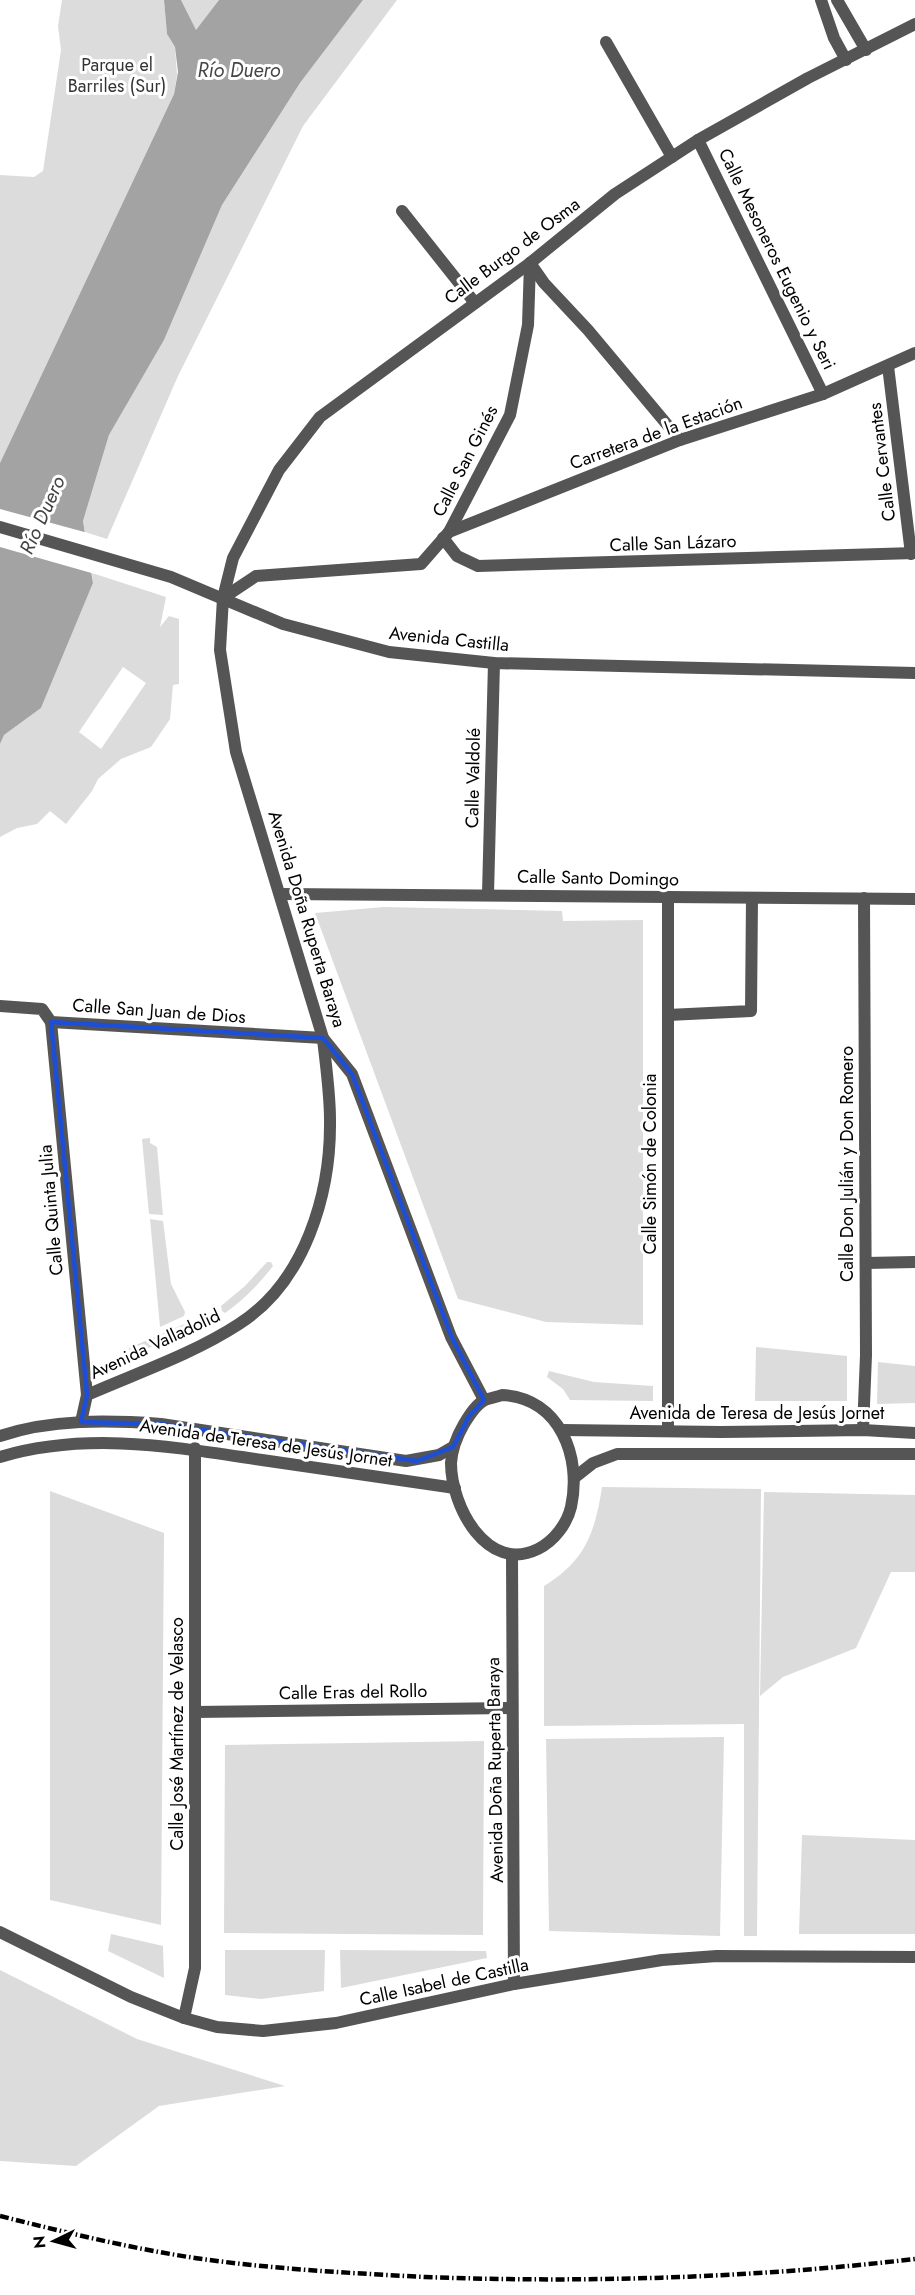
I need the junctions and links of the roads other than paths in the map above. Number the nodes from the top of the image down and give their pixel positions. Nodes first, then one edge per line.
1 (821, 0) edge
2 (837, 0) edge
3 (915, 24) edge
4 (606, 42) dead end
5 (866, 50) junction
6 (846, 60) junction
7 (698, 140) junction
8 (672, 157) junction
9 (402, 211) dead end
10 (530, 262) junction
11 (475, 303) junction
12 (915, 353) edge
13 (888, 366) junction
14 (823, 394) junction
15 (680, 440) junction
16 (0, 527) edge
17 (446, 535) junction
18 (913, 553) edge
19 (223, 598) junction
20 (494, 663) junction
21 (915, 672) edge
22 (280, 894) junction
23 (488, 894) junction
24 (668, 897) junction
25 (752, 898) junction
26 (864, 898) junction
27 (915, 899) edge
28 (0, 1006) edge
29 (668, 1015) junction
30 (51, 1022) junction
31 (323, 1038) junction
32 (915, 1262) edge
33 (866, 1263) junction
34 (87, 1395) junction
35 (484, 1400) junction
36 (81, 1422) junction
37 (562, 1430) junction
38 (863, 1430) junction
39 (668, 1431) junction
40 (915, 1433) edge
41 (0, 1436) edge
42 (453, 1447) junction
43 (195, 1448) junction
44 (915, 1454) edge
45 (0, 1457) edge
46 (574, 1478) junction
47 (455, 1488) junction
48 (512, 1556) junction
49 (512, 1708) junction
50 (195, 1712) junction
51 (0, 1932) edge
52 (915, 1957) edge
53 (514, 1984) junction
54 (184, 2018) junction

1 - 6 street
2 - 5 street
3 - 5 street, Calle Burgo de Osma
4 - 8 street
5 - 6 street, Calle Burgo de Osma
6 - 7 street, Calle Burgo de Osma
7 - 8 street, Calle Burgo de Osma
7 - 14 street, Calle Mesoneros Eugenio y Seri
8 - 10 street, Calle Burgo de Osma
9 - 11 street
10 - 11 street, Calle Burgo de Osma
10 - 15 street
10 - 17 street, Calle San Ginés
11 - 19 street, Calle Burgo de Osma
12 - 13 street, Carretera de la Estación
13 - 14 street, Carretera de la Estación
13 - 18 street, Calle Cervantes
14 - 15 street, Carretera de la Estación
15 - 17 street, Carretera de la Estación
16 - 19 street, Avenida Castilla
17 - 18 street, Calle San Lázaro
17 - 19 street, Carretera de la Estación
19 - 20 street, Avenida Castilla
19 - 22 street, Avenida Doña Ruperta Baraya
20 - 21 street, Avenida Castilla
20 - 23 street, Calle Valdolé
22 - 23 street, Calle Santo Domingo
22 - 31 street, Avenida Doña Ruperta Baraya
23 - 24 street, Calle Santo Domingo
24 - 25 street, Calle Santo Domingo
24 - 29 street, Calle Simón de Colonia
25 - 26 street, Calle Santo Domingo
25 - 29 street
26 - 27 street, Calle Santo Domingo
26 - 33 street, Calle Don Julián y Don Romero
28 - 30 street, Calle San Juan de Dios
29 - 39 street, Calle Simón de Colonia
30 - 31 street, Calle San Juan de Dios
30 - 34 street, Calle Quinta Julia
31 - 34 street, Avenida Valladolid
31 - 35 street, Avenida Doña Ruperta Baraya
32 - 33 street
33 - 38 street, Calle Don Julián y Don Romero
34 - 36 street, Avenida Valladolid
35 - 37 street
35 - 42 street
36 - 41 street, Avenida de Teresa de Jesús Jornet
36 - 42 street, Avenida de Teresa de Jesús Jornet
37 - 39 street, Avenida de Teresa de Jesús Jornet
37 - 46 street
38 - 39 street, Avenida de Teresa de Jesús Jornet
38 - 40 street, Avenida de Teresa de Jesús Jornet
42 - 47 street
43 - 45 street, Avenida de Teresa de Jesús Jornet
43 - 47 street, Avenida de Teresa de Jesús Jornet
43 - 50 street, Calle José Martínez de Velasco
44 - 46 street
46 - 48 street
47 - 48 street
48 - 49 street, Avenida Doña Ruperta Baraya
49 - 50 street, Calle Eras del Rollo
49 - 53 street, Avenida Doña Ruperta Baraya
50 - 54 street, Calle José Martínez de Velasco
51 - 54 street, Calle Isabel de Castilla
52 - 53 street, Calle Isabel de Castilla
53 - 54 street, Calle Isabel de Castilla

